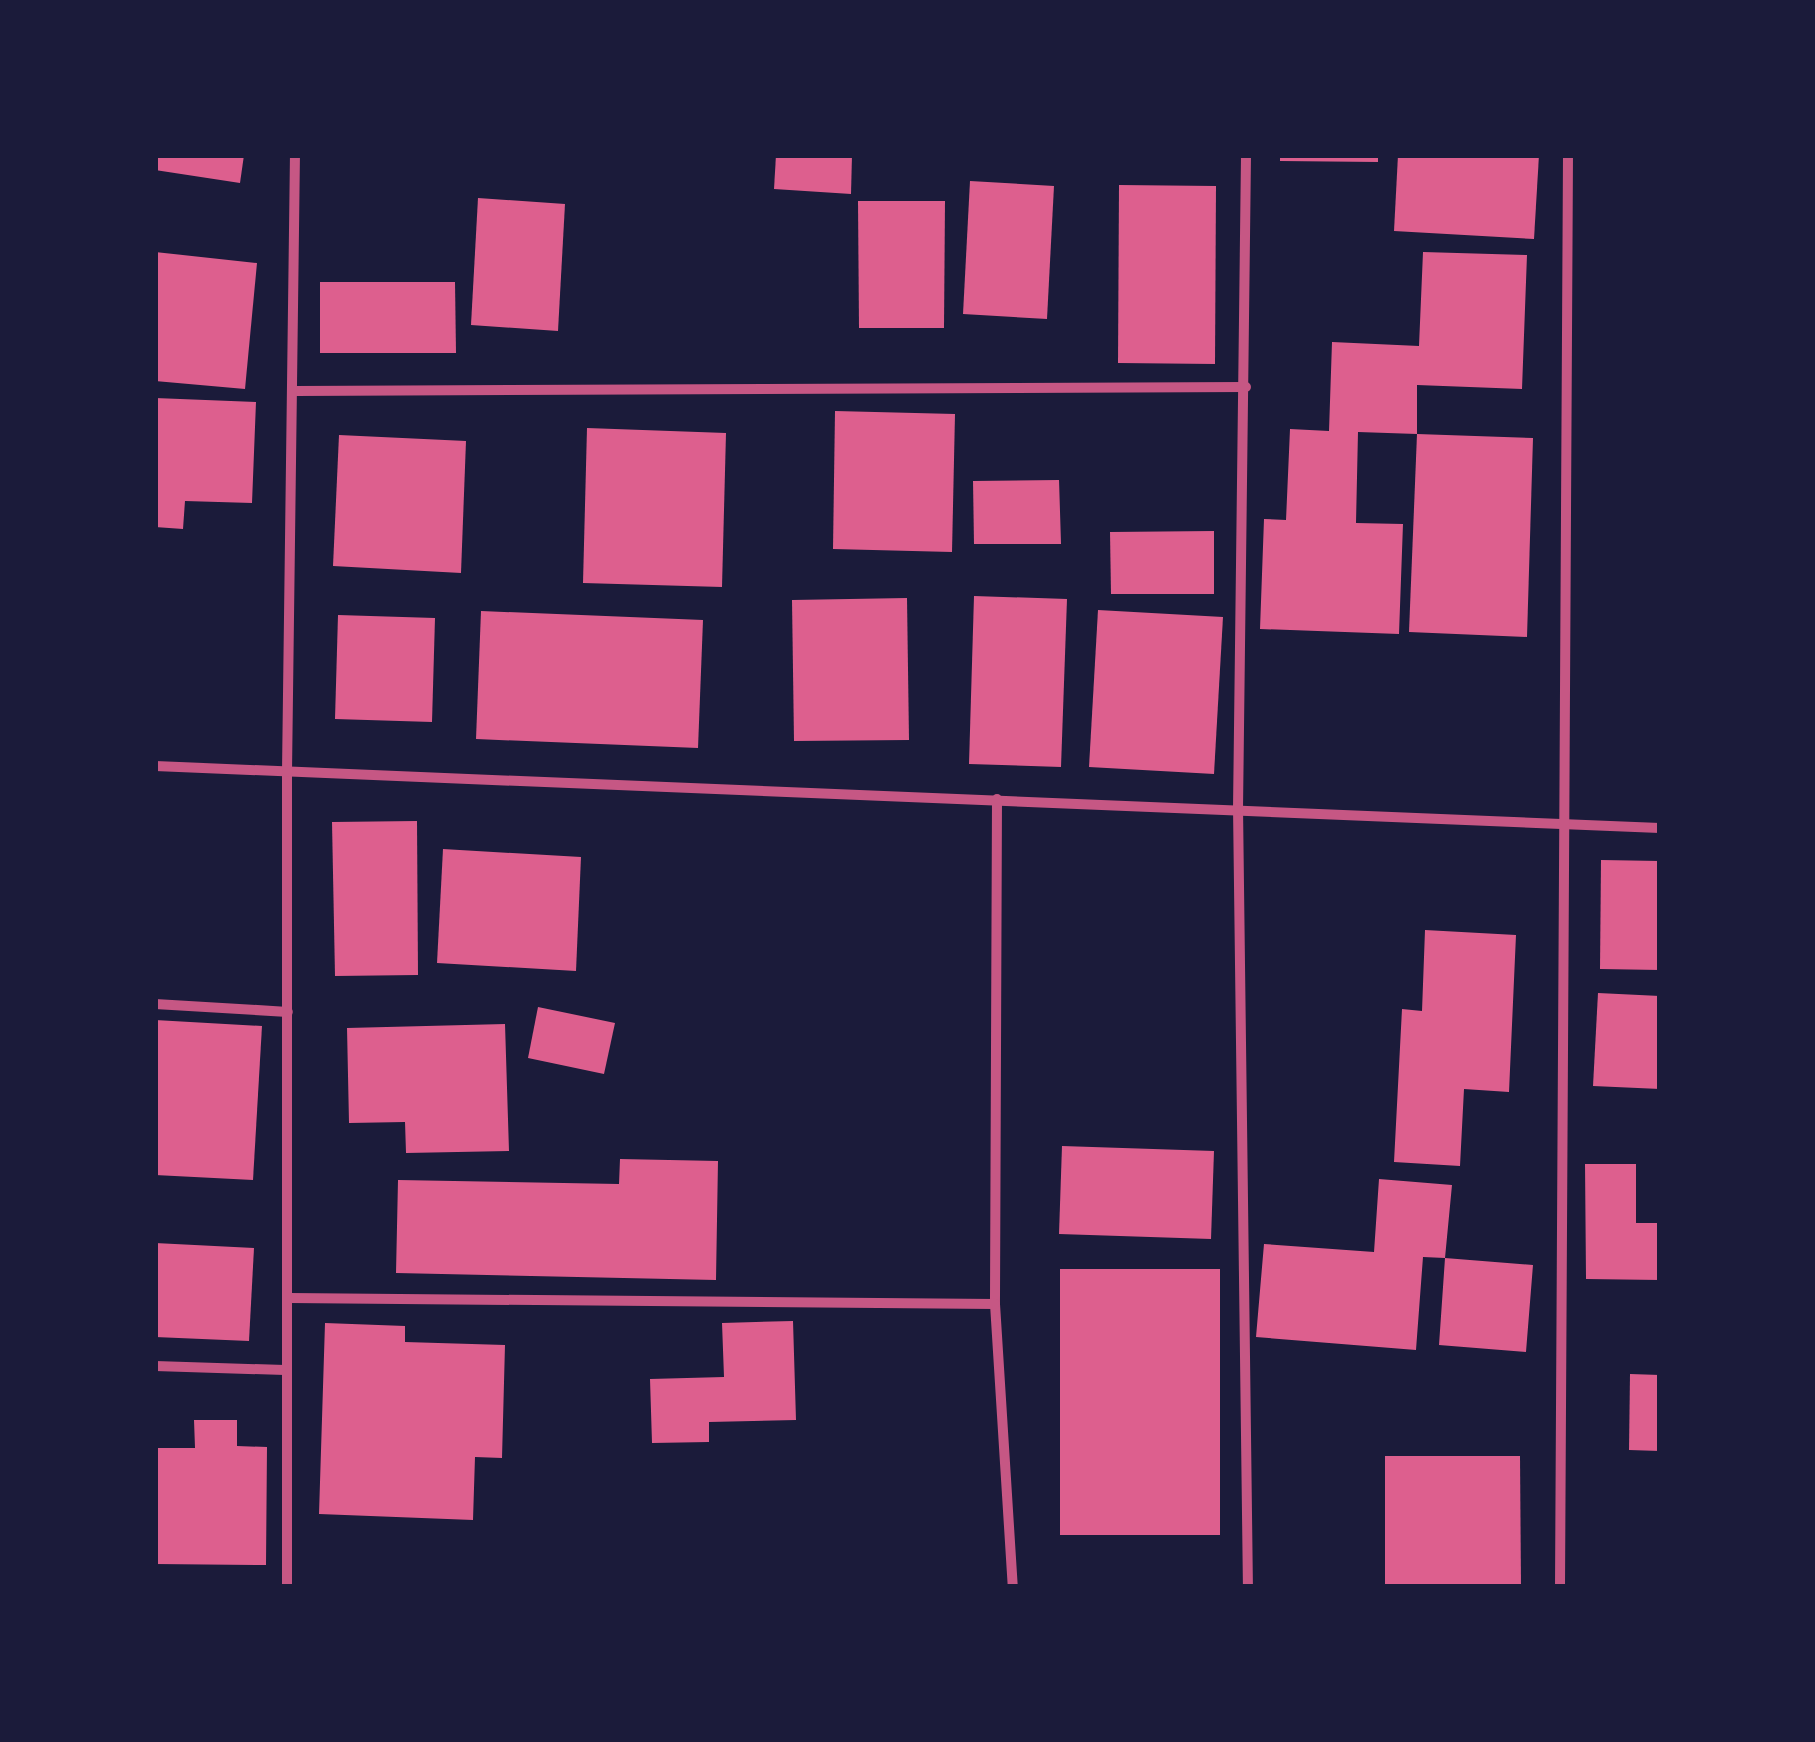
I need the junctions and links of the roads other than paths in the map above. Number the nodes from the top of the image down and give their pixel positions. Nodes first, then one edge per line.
1 (295, 155) edge
2 (1246, 155) edge
3 (1568, 155) edge
4 (1246, 386) junction
5 (295, 391) junction
6 (155, 766) edge
7 (287, 772) junction
8 (997, 800) junction
9 (1238, 808) junction
10 (1563, 824) junction
11 (1660, 828) edge
12 (155, 1004) edge
13 (288, 1012) junction
14 (289, 1298) junction
15 (995, 1304) junction
16 (155, 1366) edge
17 (285, 1370) junction
18 (288, 1587) edge
19 (1014, 1587) edge
20 (1248, 1587) edge
21 (1560, 1587) edge

1 - 5 street
2 - 4 street
3 - 10 street
4 - 5 street
4 - 9 street
5 - 7 street
6 - 7 street
7 - 8 street
7 - 13 street
8 - 9 street
8 - 15 street
9 - 10 street
9 - 20 street
10 - 11 street
10 - 21 street
12 - 13 street
13 - 14 street
14 - 15 street
14 - 17 street
15 - 19 street
16 - 17 street
17 - 18 street

